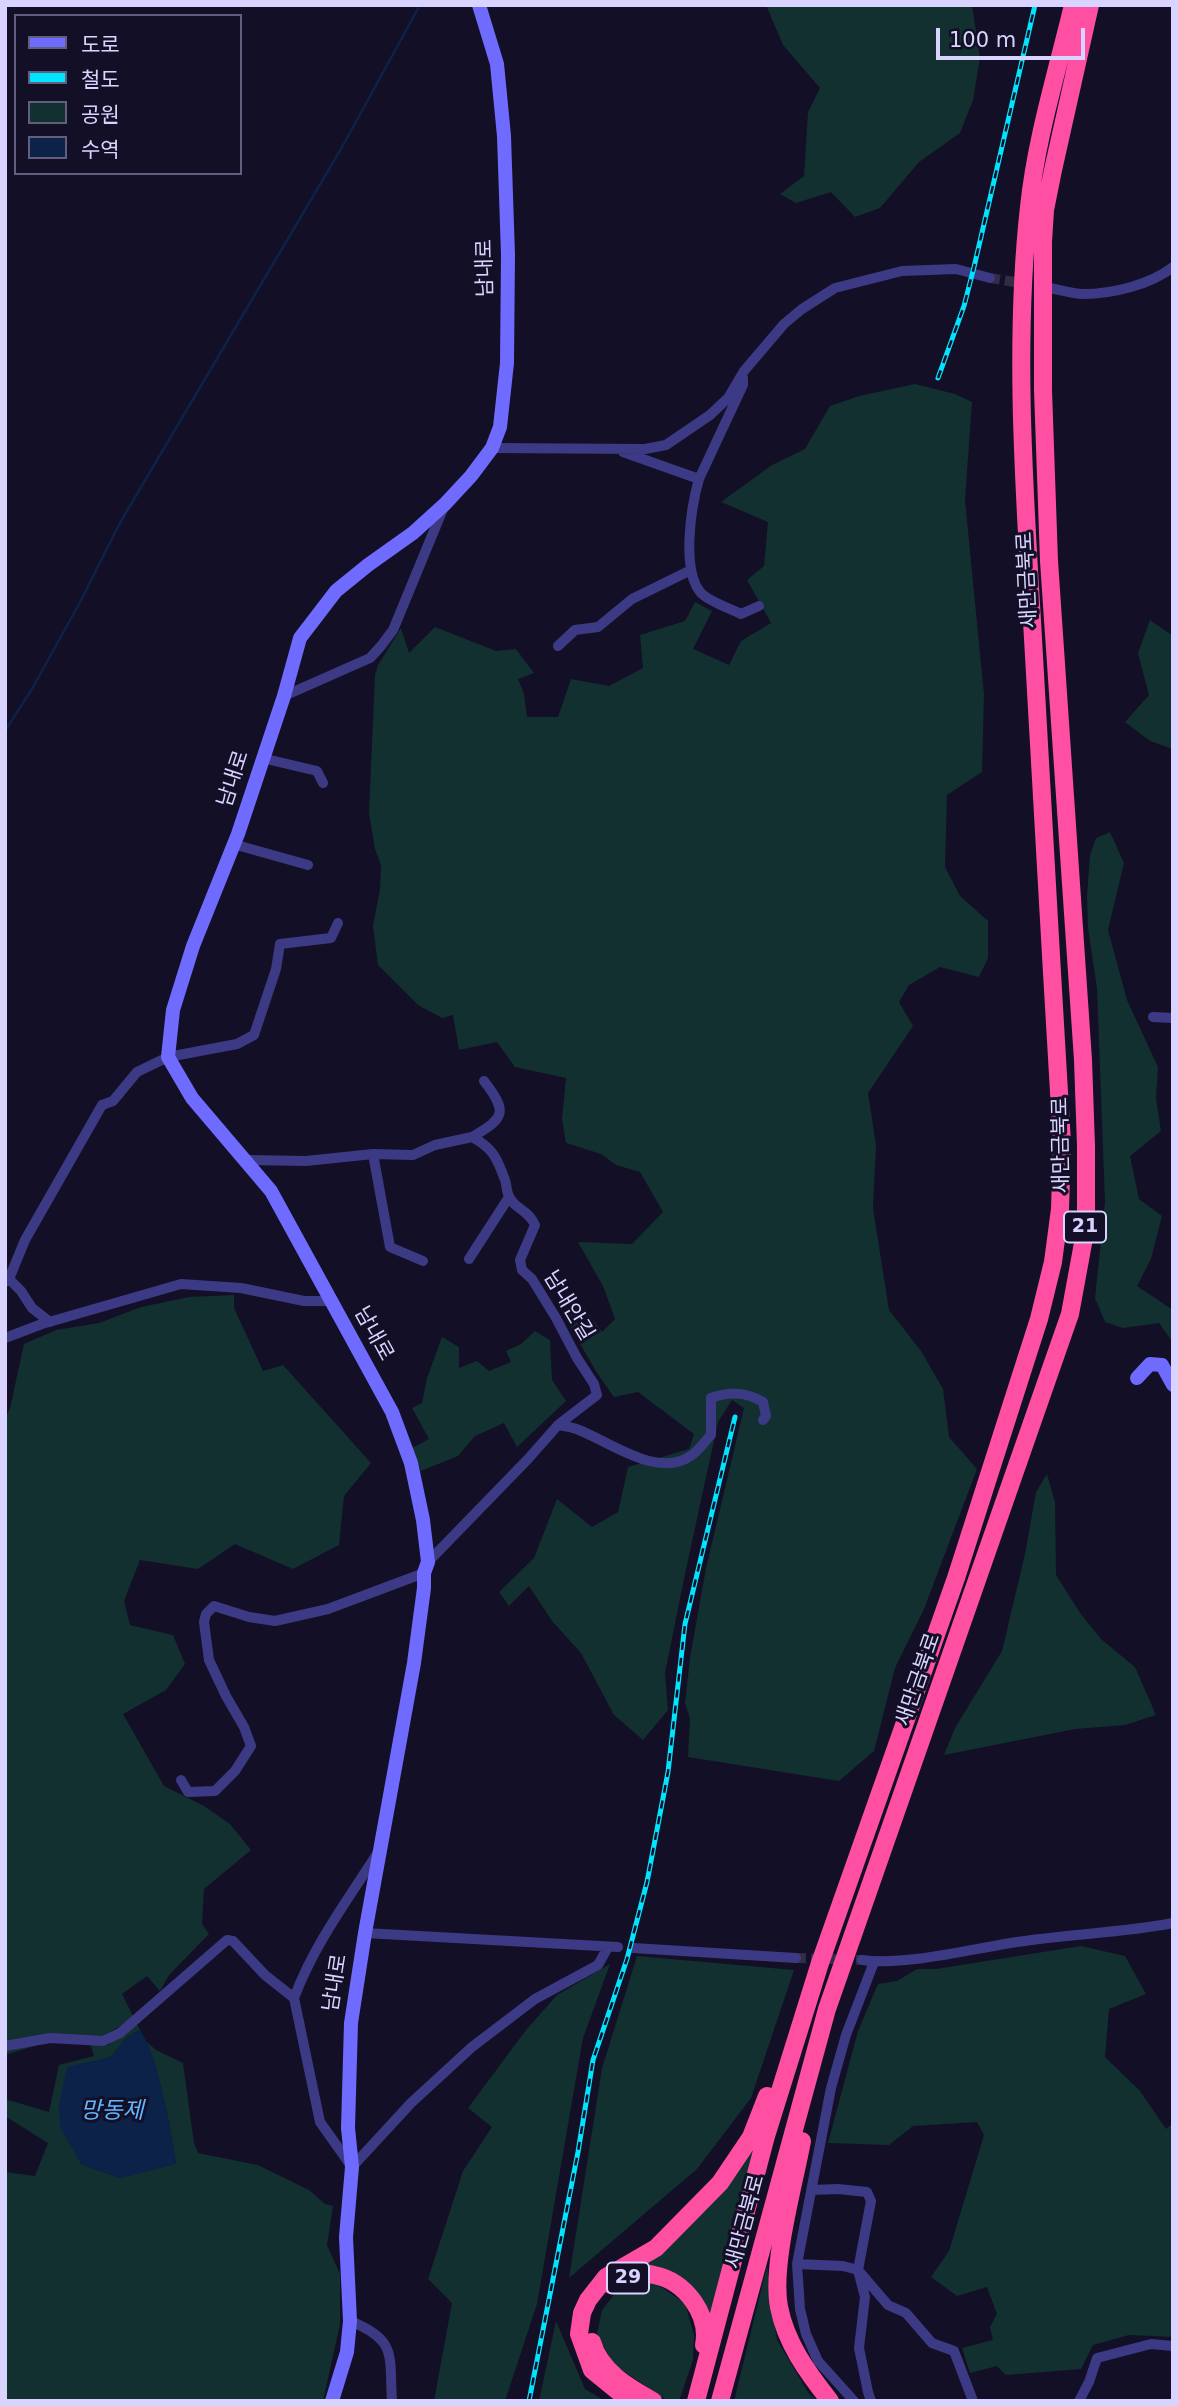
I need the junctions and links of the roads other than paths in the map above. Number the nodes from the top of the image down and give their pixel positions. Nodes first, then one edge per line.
1 (479, 5) edge
2 (1073, 5) edge
3 (1090, 5) edge
4 (1173, 267) edge
5 (990, 278) tunnel mouth
6 (1050, 288) tunnel mouth
7 (744, 371) junction
8 (492, 448) junction
9 (614, 449) junction
10 (699, 479) junction
11 (445, 504) junction
12 (691, 570) junction
13 (759, 606) dead end
14 (558, 646) dead end
15 (284, 696) junction
16 (262, 758) junction
17 (323, 783) dead end
18 (233, 844) junction
19 (308, 865) dead end
20 (338, 923) dead end
21 (1153, 1017) dead end
22 (1173, 1018) edge
23 (168, 1057) junction
24 (484, 1081) dead end
25 (472, 1137) junction
26 (373, 1154) junction
27 (247, 1160) junction
28 (509, 1197) junction
29 (469, 1259) dead end
30 (423, 1261) dead end
31 (7, 1281) edge
32 (330, 1301) junction
33 (50, 1322) junction
34 (5, 1338) edge
35 (1137, 1378) dead end
36 (1173, 1385) edge
37 (763, 1420) dead end
38 (558, 1425) junction
39 (426, 1568) junction
40 (181, 1780) dead end
41 (381, 1848) junction
42 (1173, 1923) edge
43 (365, 1933) junction
44 (634, 1948) dead end
45 (796, 1958) tunnel mouth
46 (862, 1960) tunnel mouth
47 (874, 1962) junction
48 (820, 1963) junction
49 (294, 1998) junction
50 (827, 2009) junction
51 (5, 2046) edge
52 (352, 2167) junction
53 (811, 2190) junction
54 (797, 2264) junction
55 (858, 2270) junction
56 (351, 2321) junction
57 (1173, 2346) edge
58 (695, 2396) edge
59 (720, 2400) edge
60 (332, 2401) edge
61 (392, 2401) edge
62 (630, 2401) edge
63 (653, 2401) edge
64 (830, 2401) edge
65 (854, 2401) edge
66 (872, 2401) edge
67 (973, 2401) edge
68 (1079, 2401) edge

1 - 8 street, 남내로
2 - 48 highway, 새만금북로 / 21
3 - 50 highway, 새만금북로 / 21
4 - 6 street
5 - 7 street
7 - 9 street
7 - 10 street
8 - 9 street
8 - 11 street, 남내로
9 - 10 street
10 - 12 street
11 - 15 street, 남내로
11 - 15 street
12 - 13 street
12 - 14 street
15 - 16 street, 남내로
16 - 17 street
16 - 18 street, 남내로
18 - 19 street
18 - 23 street, 남내로
20 - 23 street
21 - 22 street
23 - 27 street, 남내로
23 - 31 street
24 - 25 street
25 - 26 street
25 - 28 street, 남내안길
26 - 27 street
26 - 30 street
27 - 32 street, 남내로
28 - 29 street
28 - 38 street, 남내안길
31 - 33 street
32 - 33 street
32 - 39 street, 남내로
33 - 34 street
35 - 36 street
37 - 38 street
38 - 39 street, 남내안길
39 - 40 street
39 - 41 street, 남내로
41 - 43 street, 남내로
41 - 49 street
42 - 47 street
43 - 52 street, 남내로
43 - 52 street
44 - 45 street
46 - 47 street
47 - 53 street
48 - 58 highway, 새만금북로 / 21
48 - 62 highway
49 - 51 street
49 - 52 street
50 - 59 highway, 새만금북로 / 21
50 - 64 highway
52 - 56 street, 남내로
53 - 54 street
53 - 55 street
54 - 55 street
54 - 65 street
55 - 66 street
55 - 67 street
56 - 60 street, 남내로
56 - 61 street
57 - 68 street
58 - 63 highway, 29

